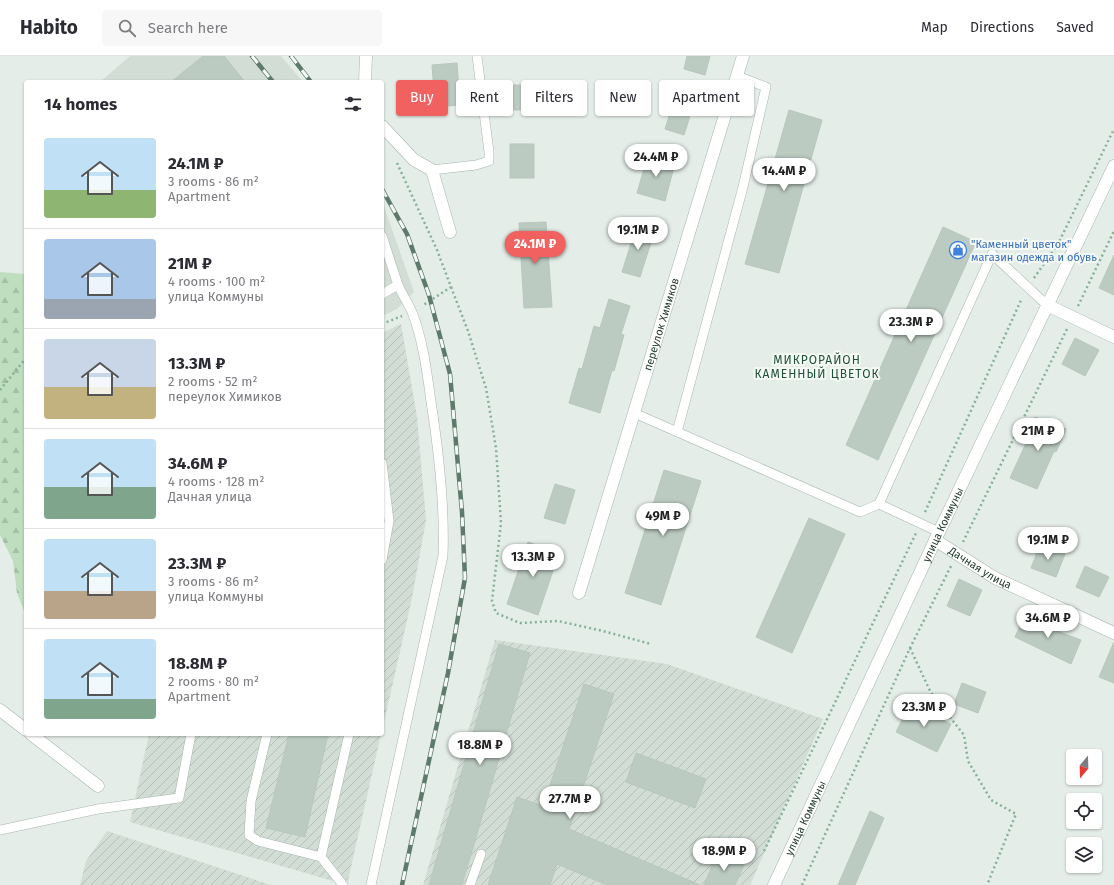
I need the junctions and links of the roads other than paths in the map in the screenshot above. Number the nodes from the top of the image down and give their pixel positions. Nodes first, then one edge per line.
1 (366, 56) edge
2 (477, 56) edge
3 (743, 56) edge
4 (737, 76) junction
5 (365, 80) edge
6 (384, 128) edge
7 (1114, 166) edge
8 (432, 170) junction
9 (450, 232) dead end
10 (384, 242) edge
11 (398, 285) junction
12 (384, 293) edge
13 (1047, 305) junction
14 (1114, 337) edge
15 (634, 413) junction
16 (677, 432) junction
17 (384, 480) edge
18 (879, 504) junction
19 (937, 536) junction
20 (384, 549) edge
21 (579, 593) dead end
22 (1114, 633) edge
23 (0, 710) edge
24 (24, 728) edge
25 (34, 736) edge
26 (191, 736) edge
27 (267, 736) edge
28 (349, 736) edge
29 (98, 786) dead end
30 (0, 830) edge
31 (481, 854) dead end
32 (322, 857) junction
33 (343, 885) edge
34 (371, 885) edge
35 (470, 885) edge
36 (774, 885) edge

1 - 5 street
2 - 8 lane
3 - 4 street, переулок Химиков
4 - 15 street, переулок Химиков
4 - 16 lane
6 - 8 street
7 - 13 street, улица Коммуны
8 - 9 street
10 - 11 lane
11 - 12 lane
11 - 34 lane
13 - 14 street
13 - 18 lane
13 - 19 street, улица Коммуны
15 - 16 lane
15 - 21 street, переулок Химиков
16 - 18 lane
17 - 20 lane
18 - 19 lane
19 - 22 street, Дачная улица
19 - 36 street, улица Коммуны
23 - 24 street
25 - 29 street
26 - 30 lane
27 - 32 lane
28 - 32 lane
31 - 35 lane
32 - 33 lane

